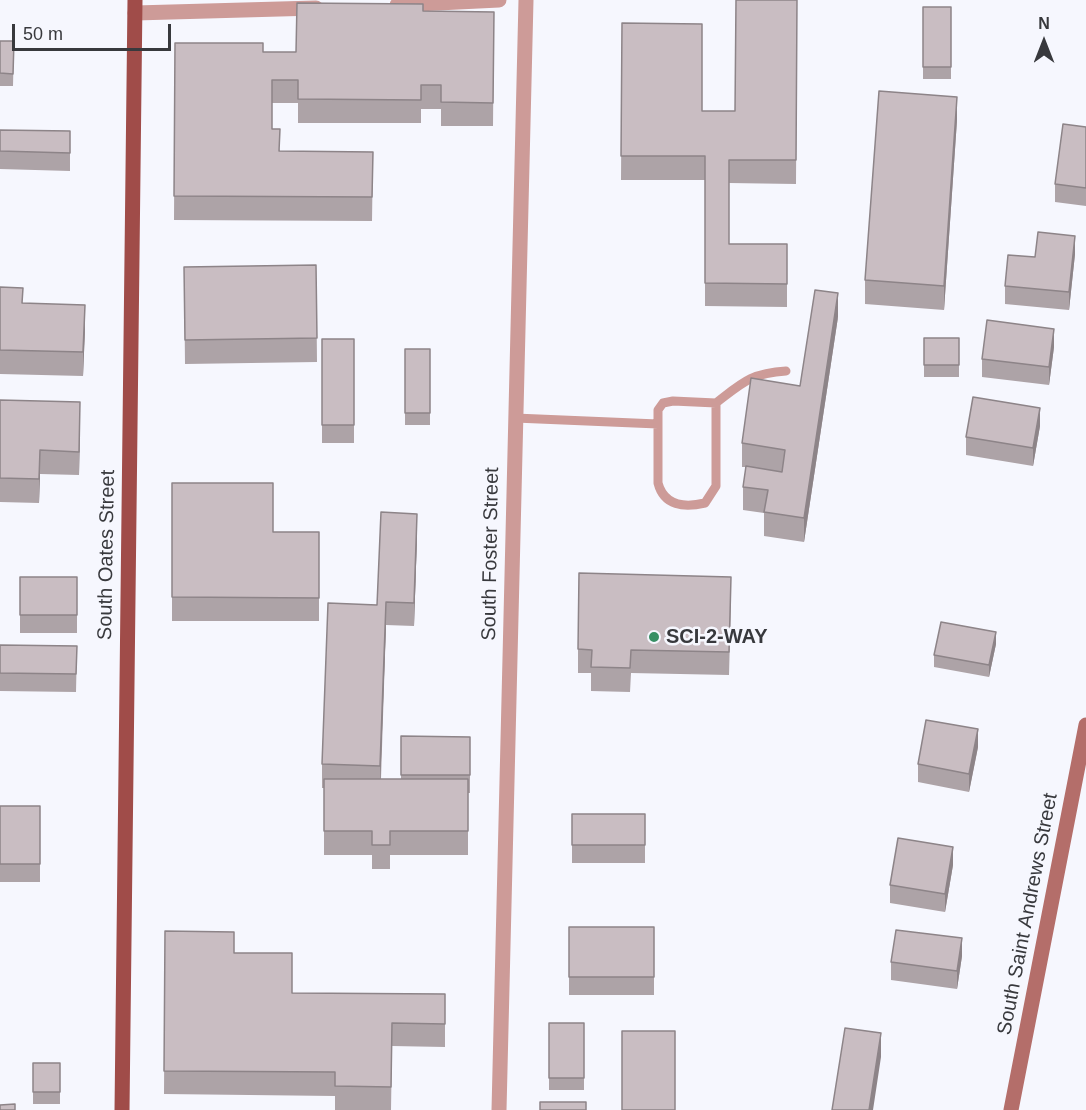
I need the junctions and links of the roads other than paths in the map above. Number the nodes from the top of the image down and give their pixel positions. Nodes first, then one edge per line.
1 (499, 0) edge
2 (526, 0) edge
3 (383, 5) edge
4 (135, 7) edge
5 (337, 7) edge
6 (786, 371) dead end
7 (716, 403) junction
8 (515, 418) junction
9 (658, 424) junction
10 (1086, 725) edge
11 (122, 1110) edge
12 (499, 1110) edge
13 (1011, 1110) edge

1 - 3 street
2 - 8 street, South Foster Street
4 - 5 street
4 - 11 main road, South Oates Street
6 - 7 lane
7 - 9 lane
7 - 9 lane
8 - 9 lane
8 - 12 street, South Foster Street
10 - 13 street, South Saint Andrews Street

